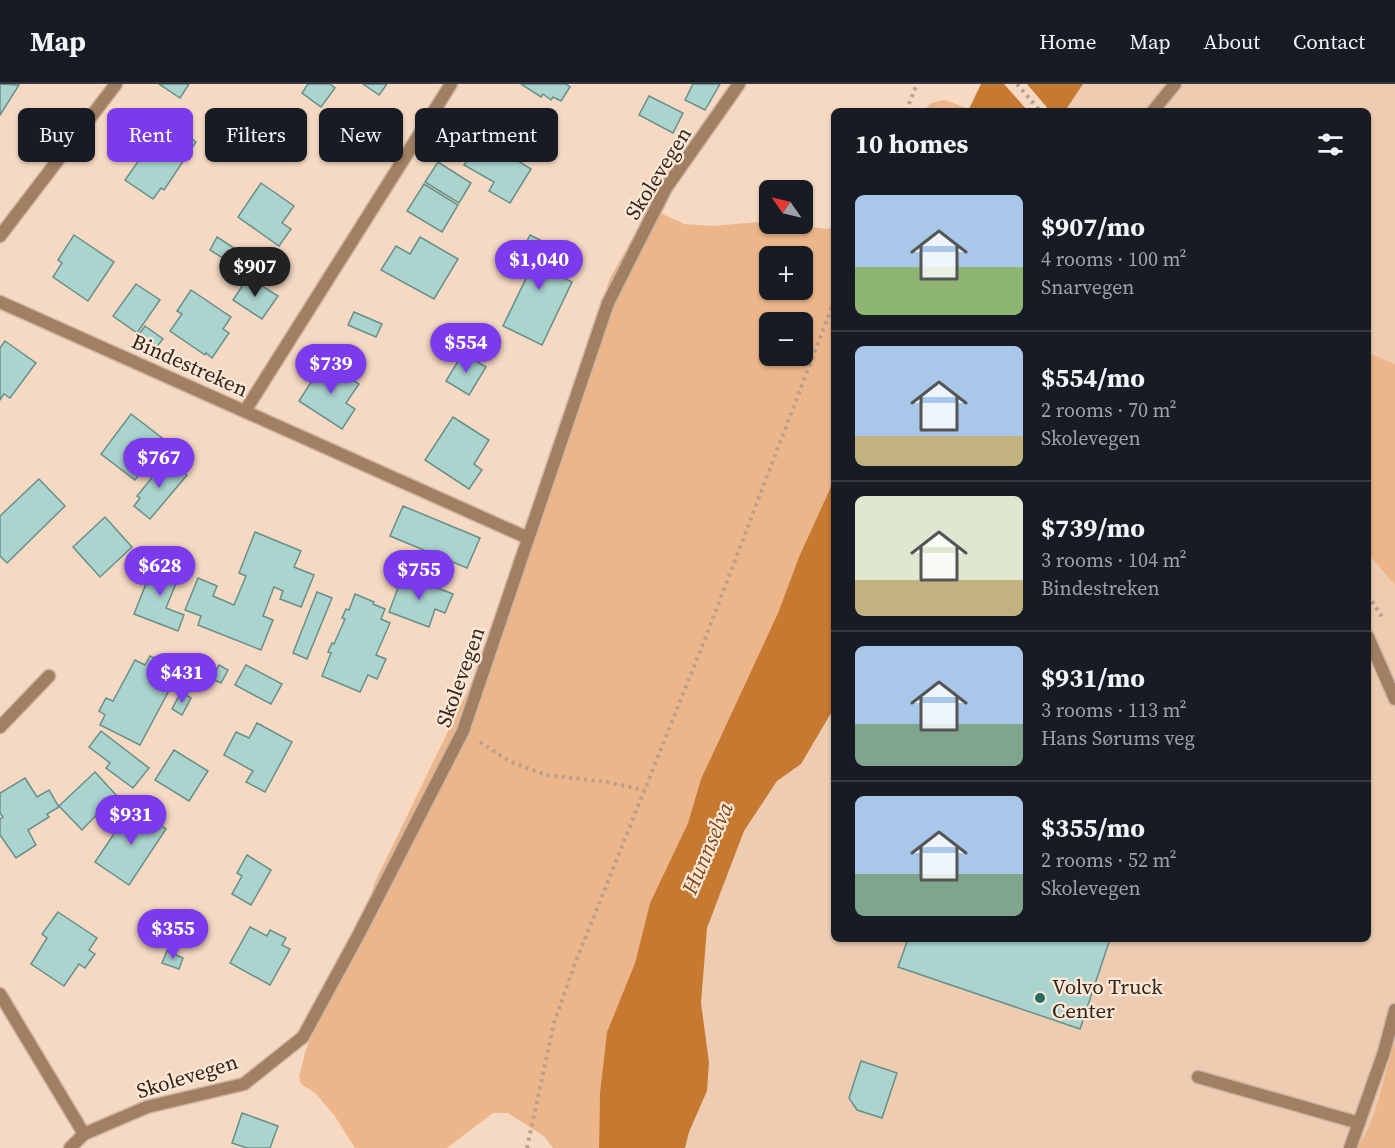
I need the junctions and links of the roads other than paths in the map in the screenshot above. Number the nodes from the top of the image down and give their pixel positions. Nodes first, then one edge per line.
1 (116, 84) edge
2 (451, 84) edge
3 (739, 84) edge
4 (1175, 84) edge
5 (1155, 108) edge
6 (0, 236) edge
7 (0, 302) edge
8 (245, 411) junction
9 (528, 538) junction
10 (1371, 644) edge
11 (49, 676) dead end
12 (1395, 699) edge
13 (0, 727) edge
14 (0, 994) edge
15 (1395, 1010) edge
16 (1198, 1077) dead end
17 (1359, 1123) junction
18 (84, 1134) junction
19 (70, 1148) edge
20 (1350, 1148) edge

1 - 6 street
2 - 8 street
3 - 9 street, Skolevegen
4 - 5 street
7 - 8 street, Bindestreken
8 - 9 street, Bindestreken
9 - 18 street, Skolevegen
10 - 12 street
11 - 13 street
14 - 18 street
15 - 17 street
16 - 17 street
17 - 20 street
18 - 19 street, Skolevegen

